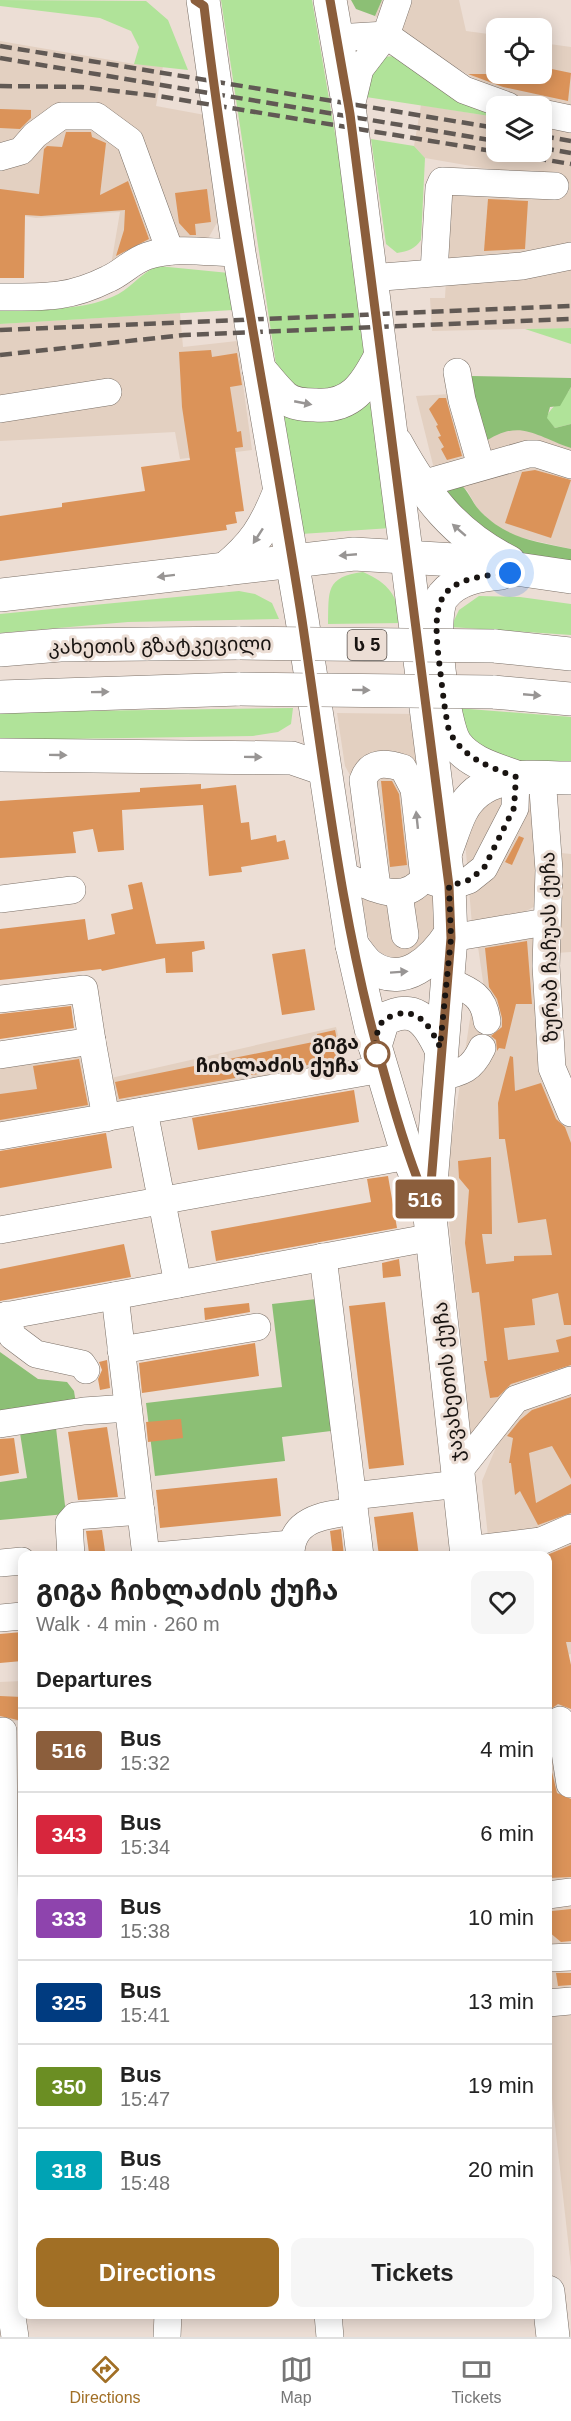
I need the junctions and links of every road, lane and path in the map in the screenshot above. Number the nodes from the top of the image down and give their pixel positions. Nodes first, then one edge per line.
1 (330, 0) edge
2 (398, 0) edge
3 (201, 2) edge
4 (386, 35) junction
5 (336, 38) junction
6 (486, 98) edge
7 (350, 114) junction
8 (552, 115) edge
9 (571, 119) edge
10 (0, 157) edge
11 (555, 186) dead end
12 (170, 251) junction
13 (239, 253) junction
14 (571, 256) edge
15 (434, 272) junction
16 (370, 278) junction
17 (0, 297) edge
18 (380, 357) junction
19 (259, 369) junction
20 (457, 372) dead end
21 (108, 392) dead end
22 (0, 409) edge
23 (393, 436) junction
24 (571, 465) edge
25 (481, 466) junction
26 (422, 484) junction
27 (279, 493) junction
28 (405, 555) junction
29 (292, 561) junction
30 (225, 569) junction
31 (527, 571) junction
32 (571, 577) edge
33 (0, 595) edge
34 (0, 650) edge
35 (571, 654) edge
36 (0, 697) edge
37 (571, 699) edge
38 (0, 754) edge
39 (324, 769) junction
40 (543, 777) edge
41 (370, 832) junction
42 (445, 853) junction
43 (338, 861) junction
44 (560, 870) edge
45 (437, 882) junction
46 (72, 890) dead end
47 (388, 891) junction
48 (0, 898) edge
49 (546, 922) junction
50 (405, 935) dead end
51 (451, 935) junction
52 (351, 945) junction
53 (559, 959) edge
54 (448, 981) junction
55 (0, 999) edge
56 (487, 1021) dead end
57 (92, 1041) junction
58 (482, 1048) dead end
59 (0, 1055) edge
60 (379, 1057) junction
61 (439, 1062) junction
62 (144, 1111) junction
63 (571, 1113) edge
64 (106, 1118) junction
65 (0, 1136) edge
66 (408, 1156) junction
67 (162, 1201) junction
68 (431, 1223) junction
69 (0, 1230) edge
70 (323, 1257) junction
71 (178, 1284) junction
72 (115, 1296) junction
73 (3, 1316) edge
74 (257, 1327) dead end
75 (121, 1350) junction
76 (86, 1370) dead end
77 (571, 1380) edge
78 (128, 1407) junction
79 (0, 1424) edge
80 (459, 1478) junction
81 (353, 1504) junction
82 (141, 1512) junction
83 (571, 1528) edge
84 (291, 1550) edge
85 (71, 1551) edge
86 (145, 1551) edge
87 (268, 1551) edge
88 (359, 1551) edge
89 (467, 1551) edge
90 (479, 1551) edge
91 (18, 1561) edge
92 (0, 1563) edge
93 (18, 1616) edge
94 (0, 1618) edge
95 (560, 1719) dead end
96 (8, 1731) edge
97 (562, 1768) edge
98 (8, 1806) edge
99 (571, 1892) edge
100 (552, 1894) edge
101 (9, 1947) edge
102 (571, 1957) edge
103 (552, 1958) edge
104 (571, 2001) edge
105 (552, 2003) edge
106 (2, 2050) edge
107 (14, 2098) edge
108 (3, 2131) edge
109 (4, 2207) edge
110 (10, 2290) edge
111 (552, 2292) edge
112 (571, 2293) edge
113 (168, 2319) edge
114 (321, 2319) edge
115 (328, 2319) edge
116 (551, 2319) edge
117 (15, 2337) edge
118 (167, 2337) edge
119 (320, 2337) edge
120 (330, 2337) edge
121 (553, 2337) edge

1 - 5 main road, ჯავახეთის ქუჩა
2 - 4 street
3 - 13 main road, ჯავახეთის ქუჩა
4 - 5 street
4 - 6 street
4 - 7 street
5 - 7 main road, ჯავახეთის ქუჩა
7 - 16 main road, ჯავახეთის ქუჩა
8 - 9 street
10 - 12 street
11 - 15 street
12 - 13 street
12 - 17 street
13 - 19 main road, ჯავახეთის ქუჩა
14 - 15 street
15 - 16 street
16 - 18 main road, ჯავახეთის ქუჩა
19 -> 18 main road
18 - 23 main road, ჯავახეთის ქუჩა
19 - 27 main road, ჯავახეთის ქუჩა
20 - 25 street
21 - 22 street
23 - 26 main road
23 - 28 main road, ჯავახეთის ქუჩა
24 - 25 street
25 - 26 street
31 -> 26 main road
27 - 29 main road, ჯავახეთის ქუჩა
27 -> 30 main road
28 -> 29 main road
28 - 31 main road
28 - 42 main road, ჯავახეთის ქუჩა
29 - 30 main road
29 - 39 main road, ჯავახეთის ქუჩა
30 -> 33 main road
31 - 32 main road
31 - 40 main road
34 - 35 main road, კახეთის გზატკეცილი / ს 5, bridge
36 -> 37 main road, bridge
38 -> 39 main road
39 - 43 main road, ჯავახეთის ქუჩა
40 - 42 main road
40 - 44 street, ზურაბ ჩაჩუას ქუჩა
40 - 45 street
41 - 43 street
45 -> 41 street
41 - 47 street
42 - 45 main road, ჯავახეთის ქუჩა
43 - 47 street
43 - 52 main road, ჯავახეთის ქუჩა
44 - 49 street, ზურაბ ჩაჩუას ქუჩა
45 - 47 street
45 - 51 main road, ჯავახეთის ქუჩა
46 - 48 street
47 - 50 street
49 - 51 street
49 - 53 street, ზურაბ ჩაჩუას ქუჩა
52 -> 51 main road
51 - 54 main road, ჯავახეთის ქუჩა
52 - 60 main road, ჯავახეთის ქუჩა
53 - 63 street, ზურაბ ჩაჩუას ქუჩა
54 - 56 street
54 - 61 main road, ჯავახეთის ქუჩა
55 - 57 street
57 - 59 street
57 - 64 street
58 - 61 street
60 - 61 main road
60 - 62 street
60 - 66 main road, ჯავახეთის ქუჩა
61 - 68 main road, ჯავახეთის ქუჩა
62 - 64 street
62 - 67 street
64 - 65 street
66 - 67 street
66 - 68 main road, ჯავახეთის ქუჩა
67 - 69 street
67 - 71 street
68 - 70 street
68 - 80 main road, ჯავახეთის ქუჩა
70 - 71 street
70 - 81 street
71 - 72 street
72 - 73 street
72 - 75 street
73 - 76 street
74 - 75 street
75 - 78 street
77 - 80 street
78 - 79 street
78 - 82 street
80 - 81 street
80 - 89 main road, ჯავახეთის ქუჩა
81 - 84 street
81 - 88 street
82 - 85 street
82 - 86 street
83 - 90 street
84 - 87 street
91 - 92 street
93 - 94 street
95 - 97 street
96 - 98 street
98 - 101 street
99 - 100 street
101 - 106 street
102 - 103 street
104 - 105 street
106 - 107 street
107 - 108 street
108 - 109 street
109 - 110 street
110 - 117 street
111 - 112 main road
113 - 118 street
114 - 119 street
115 - 120 street
116 - 121 main road

